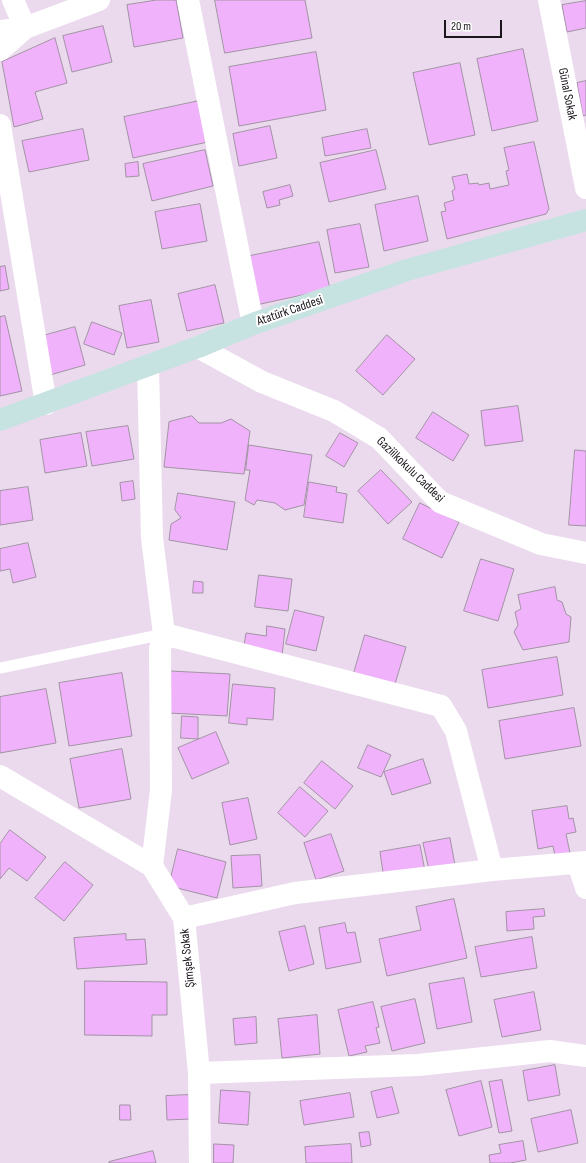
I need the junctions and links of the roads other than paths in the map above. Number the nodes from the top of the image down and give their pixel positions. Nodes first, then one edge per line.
1 (13, 0) edge
2 (99, 0) edge
3 (188, 0) edge
4 (549, 0) edge
5 (25, 28) junction
6 (0, 31) edge
7 (0, 50) edge
8 (0, 125) edge
9 (586, 188) edge
10 (586, 220) edge
11 (253, 324) junction
12 (198, 347) junction
13 (148, 366) junction
14 (46, 404) junction
15 (0, 420) edge
16 (586, 553) edge
17 (164, 634) junction
18 (0, 668) edge
19 (0, 776) edge
20 (582, 863) edge
21 (152, 866) junction
22 (492, 870) junction
23 (586, 888) edge
24 (184, 918) junction
25 (586, 1056) edge
26 (199, 1073) junction
27 (200, 1163) edge

1 - 5 street
2 - 5 street
3 - 11 street
4 - 9 street, Günal Sokak
5 - 6 street
5 - 7 street
8 - 14 street
10 - 11 street, Atatürk Caddesi
11 - 12 street, Atatürk Caddesi
12 - 13 street, Atatürk Caddesi
12 - 16 street, Gaziilkokulu Caddesi
13 - 14 street, Atatürk Caddesi
13 - 17 street
14 - 15 street, Atatürk Caddesi
17 - 18 lane
17 - 21 street
17 - 22 street
19 - 21 street, Şimşek Sokak
20 - 22 street
20 - 23 street
21 - 24 street, Şimşek Sokak
22 - 24 street
24 - 26 street, Şimşek Sokak
25 - 26 street
26 - 27 street, Şimşek Sokak

